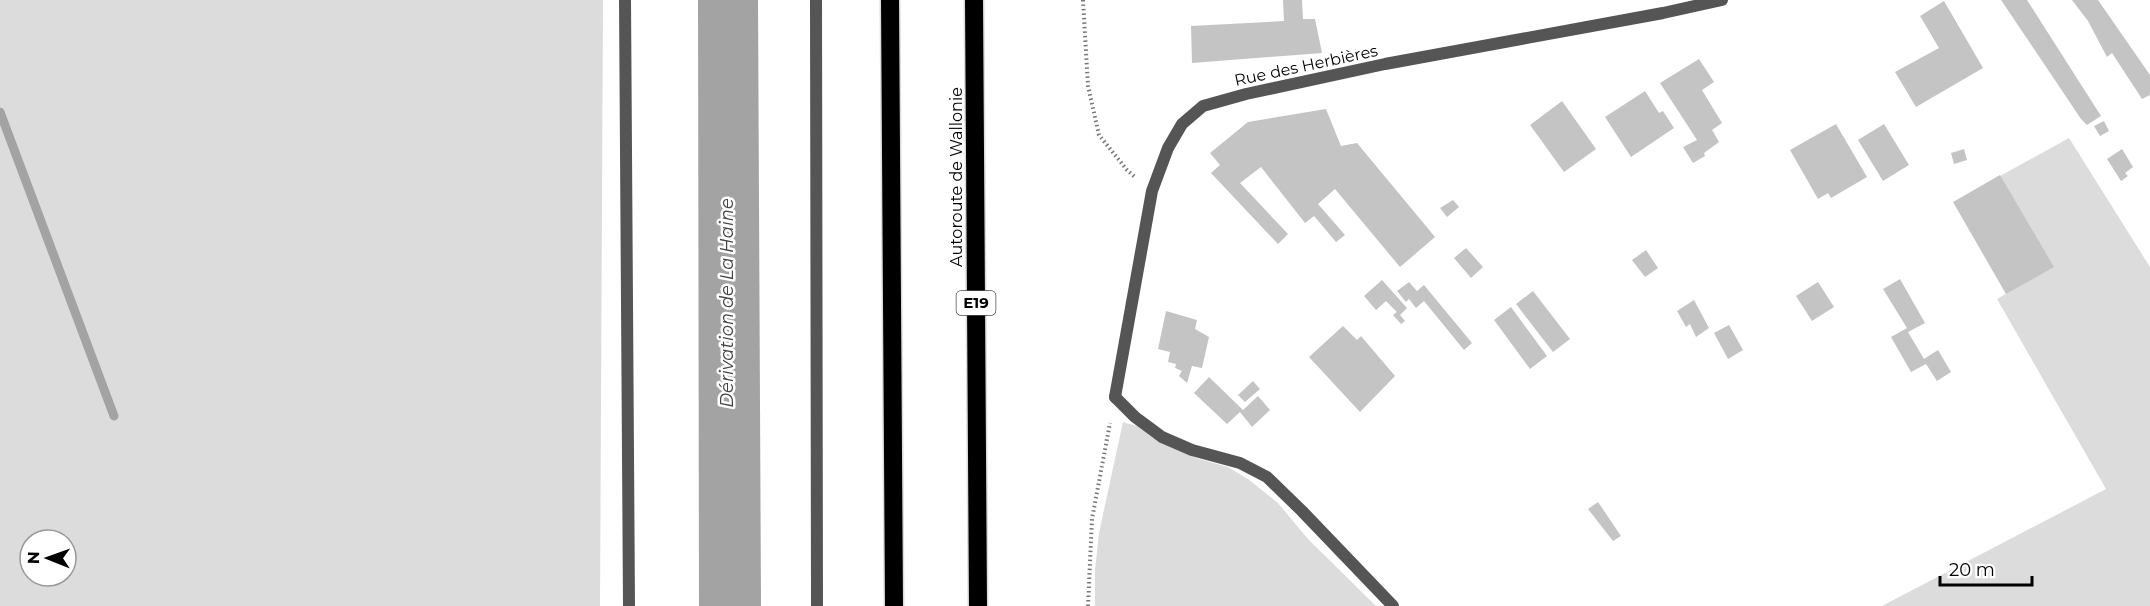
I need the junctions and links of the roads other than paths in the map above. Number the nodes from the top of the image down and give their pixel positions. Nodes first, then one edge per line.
1 (625, 0) edge
2 (816, 0) edge
3 (890, 0) edge
4 (974, 0) edge
5 (1722, 0) edge
6 (629, 606) edge
7 (817, 606) edge
8 (894, 606) edge
9 (978, 606) edge
10 (1393, 606) edge

1 - 6 street
2 - 7 street
3 - 8 highway
4 - 9 highway, Autoroute de Wallonie / E19
5 - 10 street, Rue des Herbières

